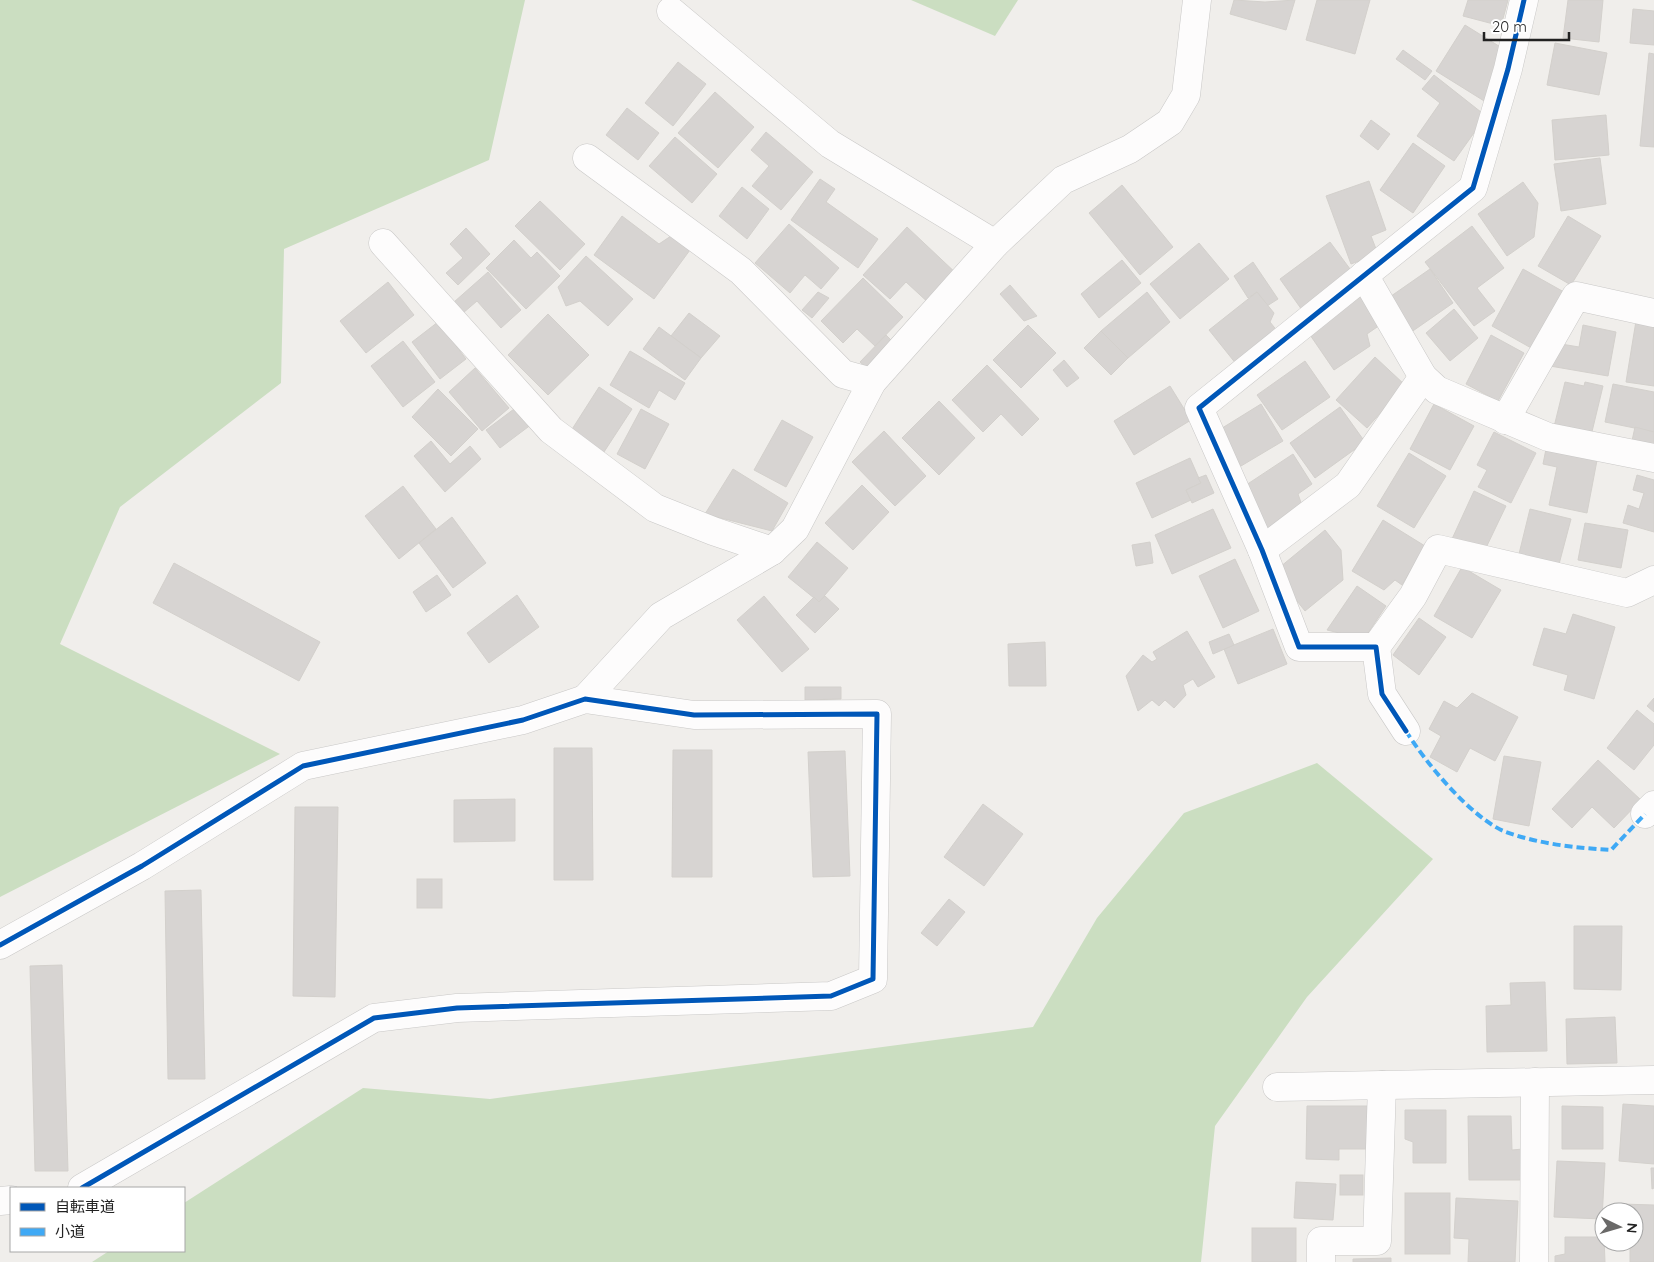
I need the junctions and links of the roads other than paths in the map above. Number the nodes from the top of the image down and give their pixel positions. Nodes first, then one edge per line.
1 (1197, 0) edge
2 (1524, 0) edge
3 (671, 11) dead end
4 (587, 158) dead end
5 (383, 243) dead end
6 (995, 244) junction
7 (1364, 275) junction
8 (1654, 313) edge
9 (1423, 377) junction
10 (872, 382) junction
11 (1506, 420) junction
12 (1654, 458) edge
13 (1262, 550) junction
14 (772, 551) junction
15 (1654, 580) edge
16 (1376, 647) junction
17 (585, 699) junction
18 (1406, 731) dead end
19 (0, 945) edge
20 (1654, 1080) edge
21 (1534, 1082) junction
22 (1382, 1085) junction
23 (1277, 1087) dead end
24 (84, 1187) edge
25 (1321, 1262) edge
26 (1534, 1262) edge

1 - 6 street
2 - 7 street
3 - 6 street
4 - 10 street
5 - 14 street
6 - 10 street
7 - 9 street
7 - 13 street
8 - 11 street
9 - 11 street
9 - 13 street
10 - 14 street
11 - 12 street
13 - 16 street
14 - 17 street
15 - 16 street
16 - 18 street
17 - 19 street
17 - 24 street
20 - 21 street
21 - 22 street
21 - 26 street
22 - 23 street
22 - 25 street

